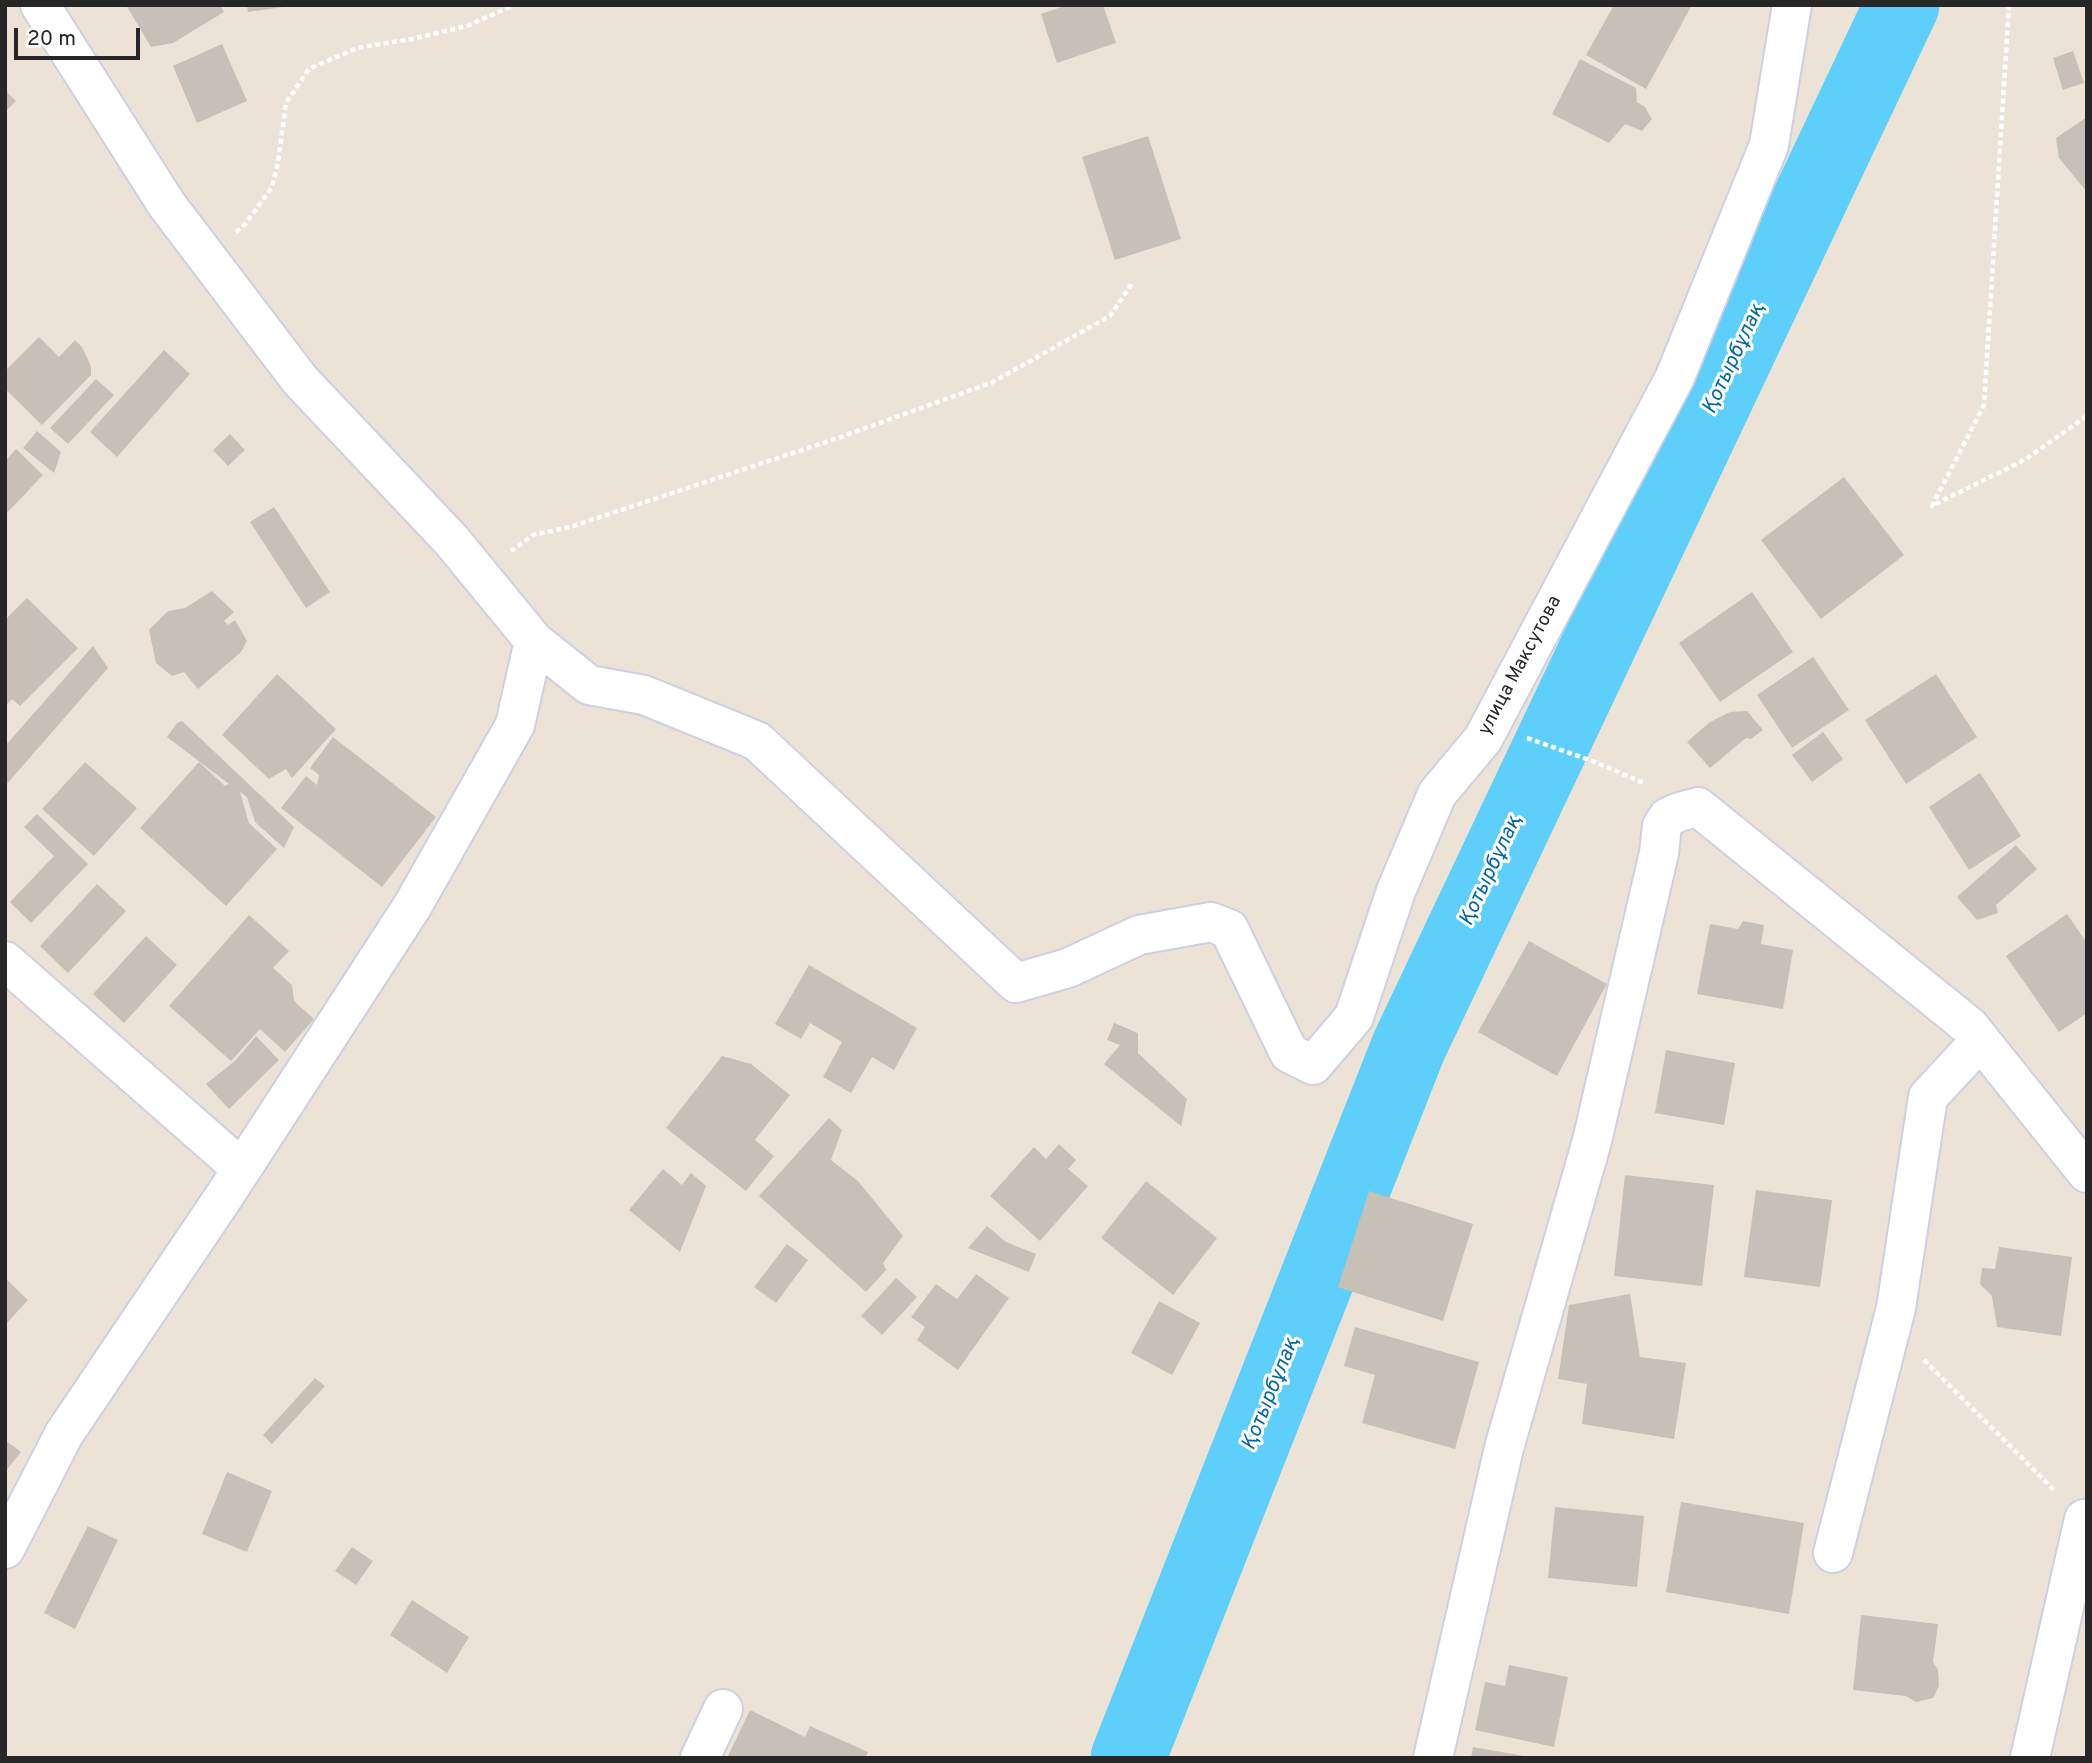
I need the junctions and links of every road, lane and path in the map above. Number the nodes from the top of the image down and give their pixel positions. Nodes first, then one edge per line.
1 (40, 5) edge
2 (514, 5) edge
3 (1792, 5) edge
4 (2009, 5) edge
5 (206, 258) junction
6 (1133, 282) dead end
7 (2087, 416) edge
8 (479, 574) junction
9 (534, 641) junction
10 (1519, 735) dead end
11 (1595, 762) dead end
12 (5, 961) edge
13 (1980, 1041) junction
14 (242, 1169) junction
15 (2087, 1173) edge
16 (1891, 1327) junction
17 (2084, 1519) joint
18 (5, 1549) edge
19 (1833, 1553) dead end
20 (723, 1709) dead end
21 (700, 1758) edge
22 (1433, 1758) edge
23 (2030, 1758) edge

1 - 5 street
2 - 5 path
3 - 9 street, улица Максутова
4 - 7 path
5 - 8 street
6 - 8 path
8 - 9 street
9 - 14 street
10 - 11 path
12 - 14 street
13 - 15 street
13 - 16 street
13 - 22 street
14 - 18 street
16 - 17 path
16 - 19 street
17 - 23 street
20 - 21 street

